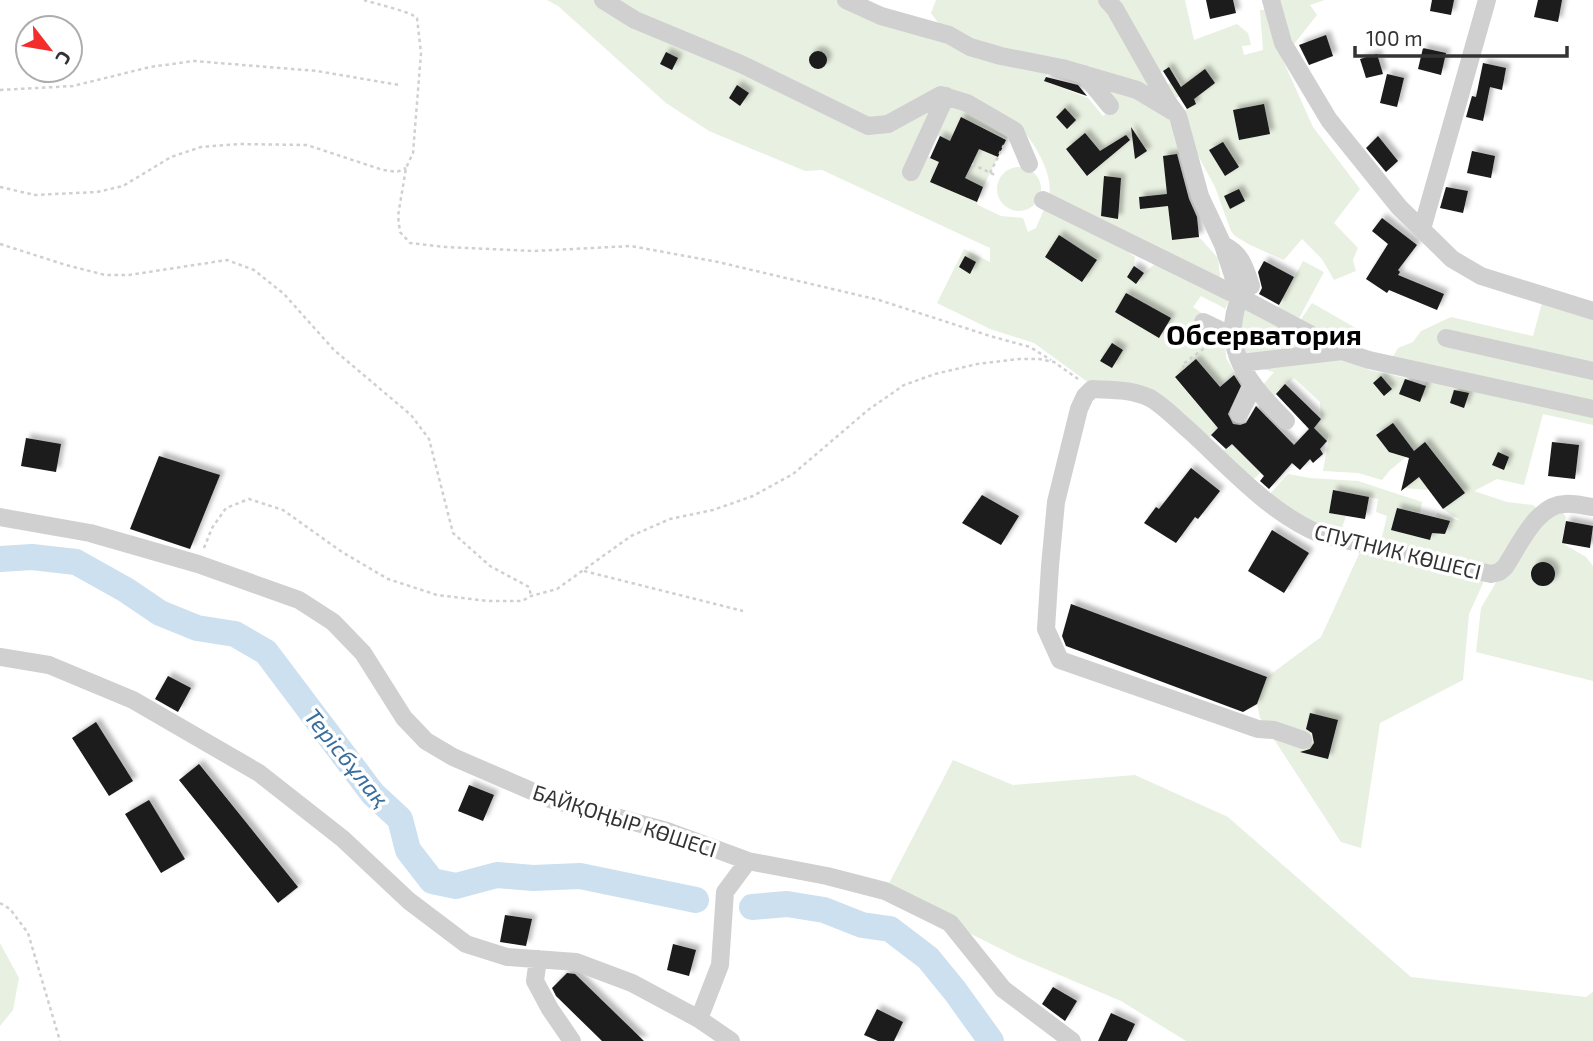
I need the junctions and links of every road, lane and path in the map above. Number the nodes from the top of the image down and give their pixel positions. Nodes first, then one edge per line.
1 (364, 0) edge
2 (603, 0) edge
3 (846, 0) edge
4 (1107, 0) edge
5 (1271, 0) edge
6 (1487, 0) edge
7 (1084, 74) junction
8 (399, 85) dead end
9 (0, 90) edge
10 (946, 96) junction
11 (1110, 106) dead end
12 (1178, 116) junction
13 (1012, 129) junction
14 (972, 164) dead end
15 (1029, 164) dead end
16 (406, 168) junction
17 (911, 172) dead end
18 (990, 173) junction
19 (995, 175) dead end
20 (0, 187) edge
21 (1043, 200) dead end
22 (1422, 229) junction
23 (0, 244) edge
24 (1156, 256) junction
25 (1140, 267) dead end
26 (1246, 292) junction
27 (1593, 311) edge
28 (1203, 322) dead end
29 (1228, 331) junction
30 (1446, 338) dead end
31 (1342, 351) junction
32 (1054, 362) junction
33 (1241, 363) junction
34 (1185, 368) dead end
35 (1593, 371) edge
36 (1256, 388) junction
37 (1092, 389) junction
38 (1593, 409) edge
39 (1239, 414) dead end
40 (1286, 421) dead end
41 (1593, 507) edge
42 (0, 517) edge
43 (198, 564) junction
44 (584, 571) junction
45 (531, 596) junction
46 (743, 611) dead end
47 (0, 657) edge
48 (1303, 740) dead end
49 (748, 861) junction
50 (0, 903) edge
51 (538, 959) junction
52 (699, 1019) junction
53 (723, 1039) edge
54 (60, 1041) edge
55 (572, 1041) edge
56 (1072, 1041) edge

1 - 16 path
2 - 10 street
3 - 7 street
4 - 12 street
5 - 22 street
6 - 22 street
7 - 11 street
7 - 12 street
8 - 9 path
10 - 13 street
10 - 17 street
12 - 26 street
13 - 15 street
13 - 18 path
14 - 18 path
16 - 20 path
16 - 32 path
18 - 19 path
21 - 24 street
22 - 27 street
23 - 45 path
24 - 25 street
24 - 26 street
26 - 29 street
26 - 31 street
28 - 29 street
29 - 33 street
29 - 34 path
30 - 35 street
31 - 33 street
31 - 38 street
32 - 37 path
32 - 44 path
33 - 36 street
36 - 39 street
36 - 40 street
37 - 41 street, СПУТНИК КӨШЕСІ
37 - 48 street
42 - 43 street, БАЙҚОҢЫР КӨШЕСІ
43 - 45 path
43 - 49 street, БАЙҚОҢЫР КӨШЕСІ
44 - 45 path
44 - 46 path
47 - 51 street
49 - 52 street
49 - 56 street, БАЙҚОҢЫР КӨШЕСІ
50 - 54 path
51 - 52 street
51 - 55 street
52 - 53 street

